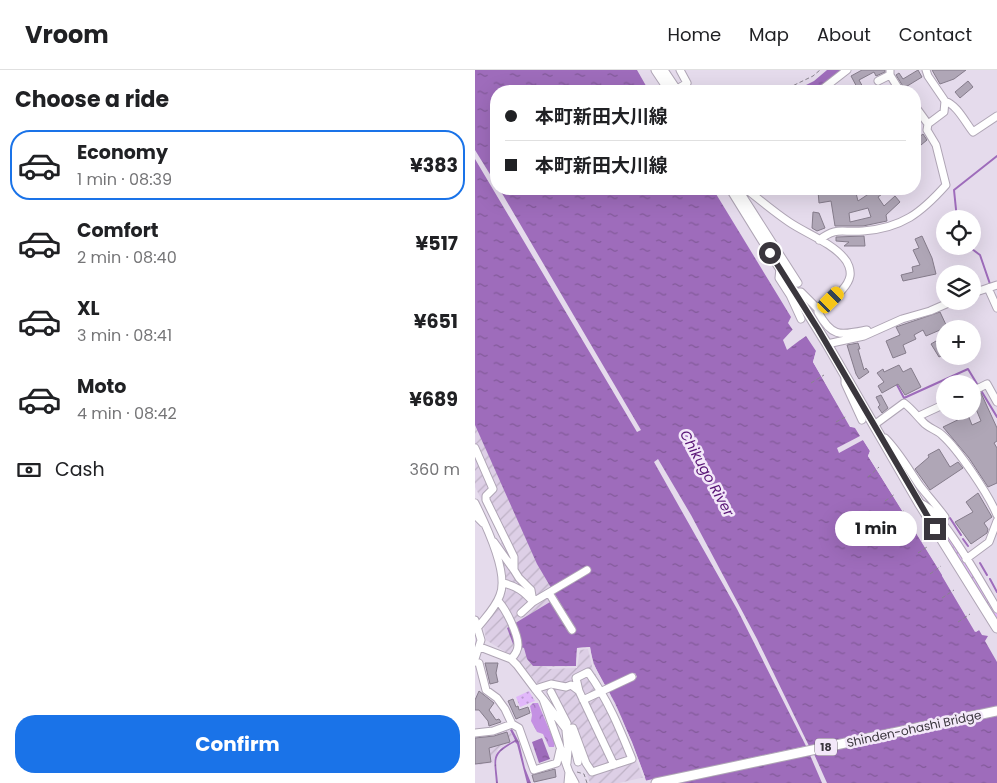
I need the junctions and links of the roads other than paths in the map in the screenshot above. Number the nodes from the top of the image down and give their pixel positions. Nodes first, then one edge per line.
1 (657, 70) edge
2 (664, 70) edge
3 (680, 70) edge
4 (847, 70) edge
5 (926, 70) edge
6 (890, 72) edge
7 (664, 81) junction
8 (878, 81) dead end
9 (664, 85) edge
10 (668, 85) edge
11 (672, 85) edge
12 (684, 85) edge
13 (828, 85) edge
14 (897, 85) edge
15 (945, 101) junction
16 (921, 114) edge
17 (997, 116) edge
18 (928, 124) junction
19 (735, 195) edge
20 (742, 195) edge
21 (754, 195) edge
22 (819, 240) junction
23 (780, 268) junction
24 (799, 283) dead end
25 (992, 286) edge
26 (795, 292) junction
27 (936, 307) edge
28 (997, 308) edge
29 (818, 309) junction
30 (801, 319) dead end
31 (869, 333) junction
32 (827, 344) junction
33 (845, 374) junction
34 (981, 387) edge
35 (997, 402) edge
36 (936, 408) edge
37 (919, 416) junction
38 (862, 420) dead end
39 (874, 425) junction
40 (882, 439) junction
41 (475, 448) edge
42 (475, 503) edge
43 (919, 503) junction
44 (475, 515) edge
45 (997, 515) edge
46 (942, 521) junction
47 (997, 521) edge
48 (486, 525) junction
49 (492, 540) junction
50 (966, 559) junction
51 (514, 570) junction
52 (587, 570) dead end
53 (503, 583) junction
54 (549, 593) junction
55 (498, 601) junction
56 (533, 602) junction
57 (997, 609) edge
58 (521, 613) dead end
59 (476, 625) edge
60 (997, 628) edge
61 (572, 630) dead end
62 (480, 647) junction
63 (511, 659) junction
64 (475, 660) edge
65 (632, 677) dead end
66 (535, 688) junction
67 (579, 691) junction
68 (551, 692) dead end
69 (602, 692) junction
70 (543, 700) junction
71 (583, 700) junction
72 (997, 711) edge
73 (512, 724) junction
74 (568, 728) junction
75 (475, 733) edge
76 (560, 750) junction
77 (577, 762) dead end
78 (614, 765) junction
79 (568, 769) junction
80 (568, 783) edge
81 (575, 783) edge
82 (655, 783) edge

1 - 7 main road
2 - 11 street
3 - 12 street
4 - 13 street
5 - 15 street
6 - 8 street
6 - 14 street
7 - 9 street
7 - 10 main road
15 - 17 street
15 - 18 street
16 - 18 street
18 - 22 street
19 - 23 main road
20 - 24 street
21 - 22 street
22 - 29 street
23 - 26 main road
23 - 30 street
25 - 28 street
26 - 29 street
26 - 32 main road
27 - 31 street
29 - 31 street
31 - 32 street
32 - 33 main road
33 - 38 street
33 - 39 main road
34 - 35 street
36 - 37 street
37 - 39 street
37 - 45 street
39 - 40 main road
40 - 43 main road
40 - 46 street
41 - 51 street
42 - 48 street
43 - 46 street
43 - 60 main road
44 - 48 street
46 - 50 street
47 - 50 street
48 - 49 street
49 - 51 street
49 - 53 street
50 - 57 street
51 - 56 street
52 - 54 street
53 - 55 street
53 - 56 street
54 - 56 street
54 - 61 street
55 - 59 street
55 - 63 street
56 - 58 street
59 - 62 street
62 - 63 street
62 - 64 street
63 - 66 street
64 - 73 street
65 - 69 street
66 - 67 street
66 - 70 street
67 - 69 street
67 - 71 street
68 - 74 street
69 - 71 street
69 - 78 street
70 - 74 street
70 - 76 street
71 - 78 street
72 - 82 main road, Shinden-ohashi Bridge / 18
73 - 75 street
73 - 76 street
74 - 77 street
74 - 78 street
74 - 79 street
76 - 79 street
79 - 80 street
79 - 81 street

